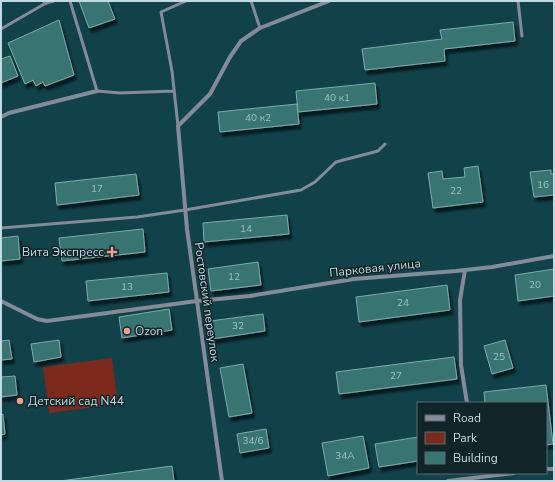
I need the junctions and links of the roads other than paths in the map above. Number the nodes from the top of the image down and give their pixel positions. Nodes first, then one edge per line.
1 (54, 1) edge
2 (70, 1) edge
3 (186, 1) edge
4 (251, 1) edge
5 (329, 1) edge
6 (518, 1) edge
7 (45, 2) edge
8 (260, 28) junction
9 (1, 29) edge
10 (522, 36) dead end
11 (97, 91) junction
12 (174, 91) junction
13 (1, 117) edge
14 (178, 126) junction
15 (385, 144) dead end
16 (185, 210) junction
17 (1, 228) edge
18 (554, 256) edge
19 (465, 270) junction
20 (1, 301) edge
21 (197, 301) junction
22 (467, 402) edge
23 (496, 474) edge
24 (479, 475) edge
25 (222, 481) edge
26 (448, 481) edge

1 - 7 lane
2 - 11 lane
3 - 12 lane
4 - 8 lane
5 - 8 street
6 - 10 lane
7 - 9 lane
8 - 14 street
11 - 12 lane
11 - 13 street
12 - 14 lane
14 - 16 street, Ростовский переулок
15 - 16 lane
16 - 17 lane
16 - 21 street, Ростовский переулок
18 - 19 street, Парковая улица
19 - 21 street, Парковая улица
19 - 22 street
20 - 21 street, Парковая улица
21 - 25 street, Ростовский переулок
23 - 24 street
24 - 26 street

